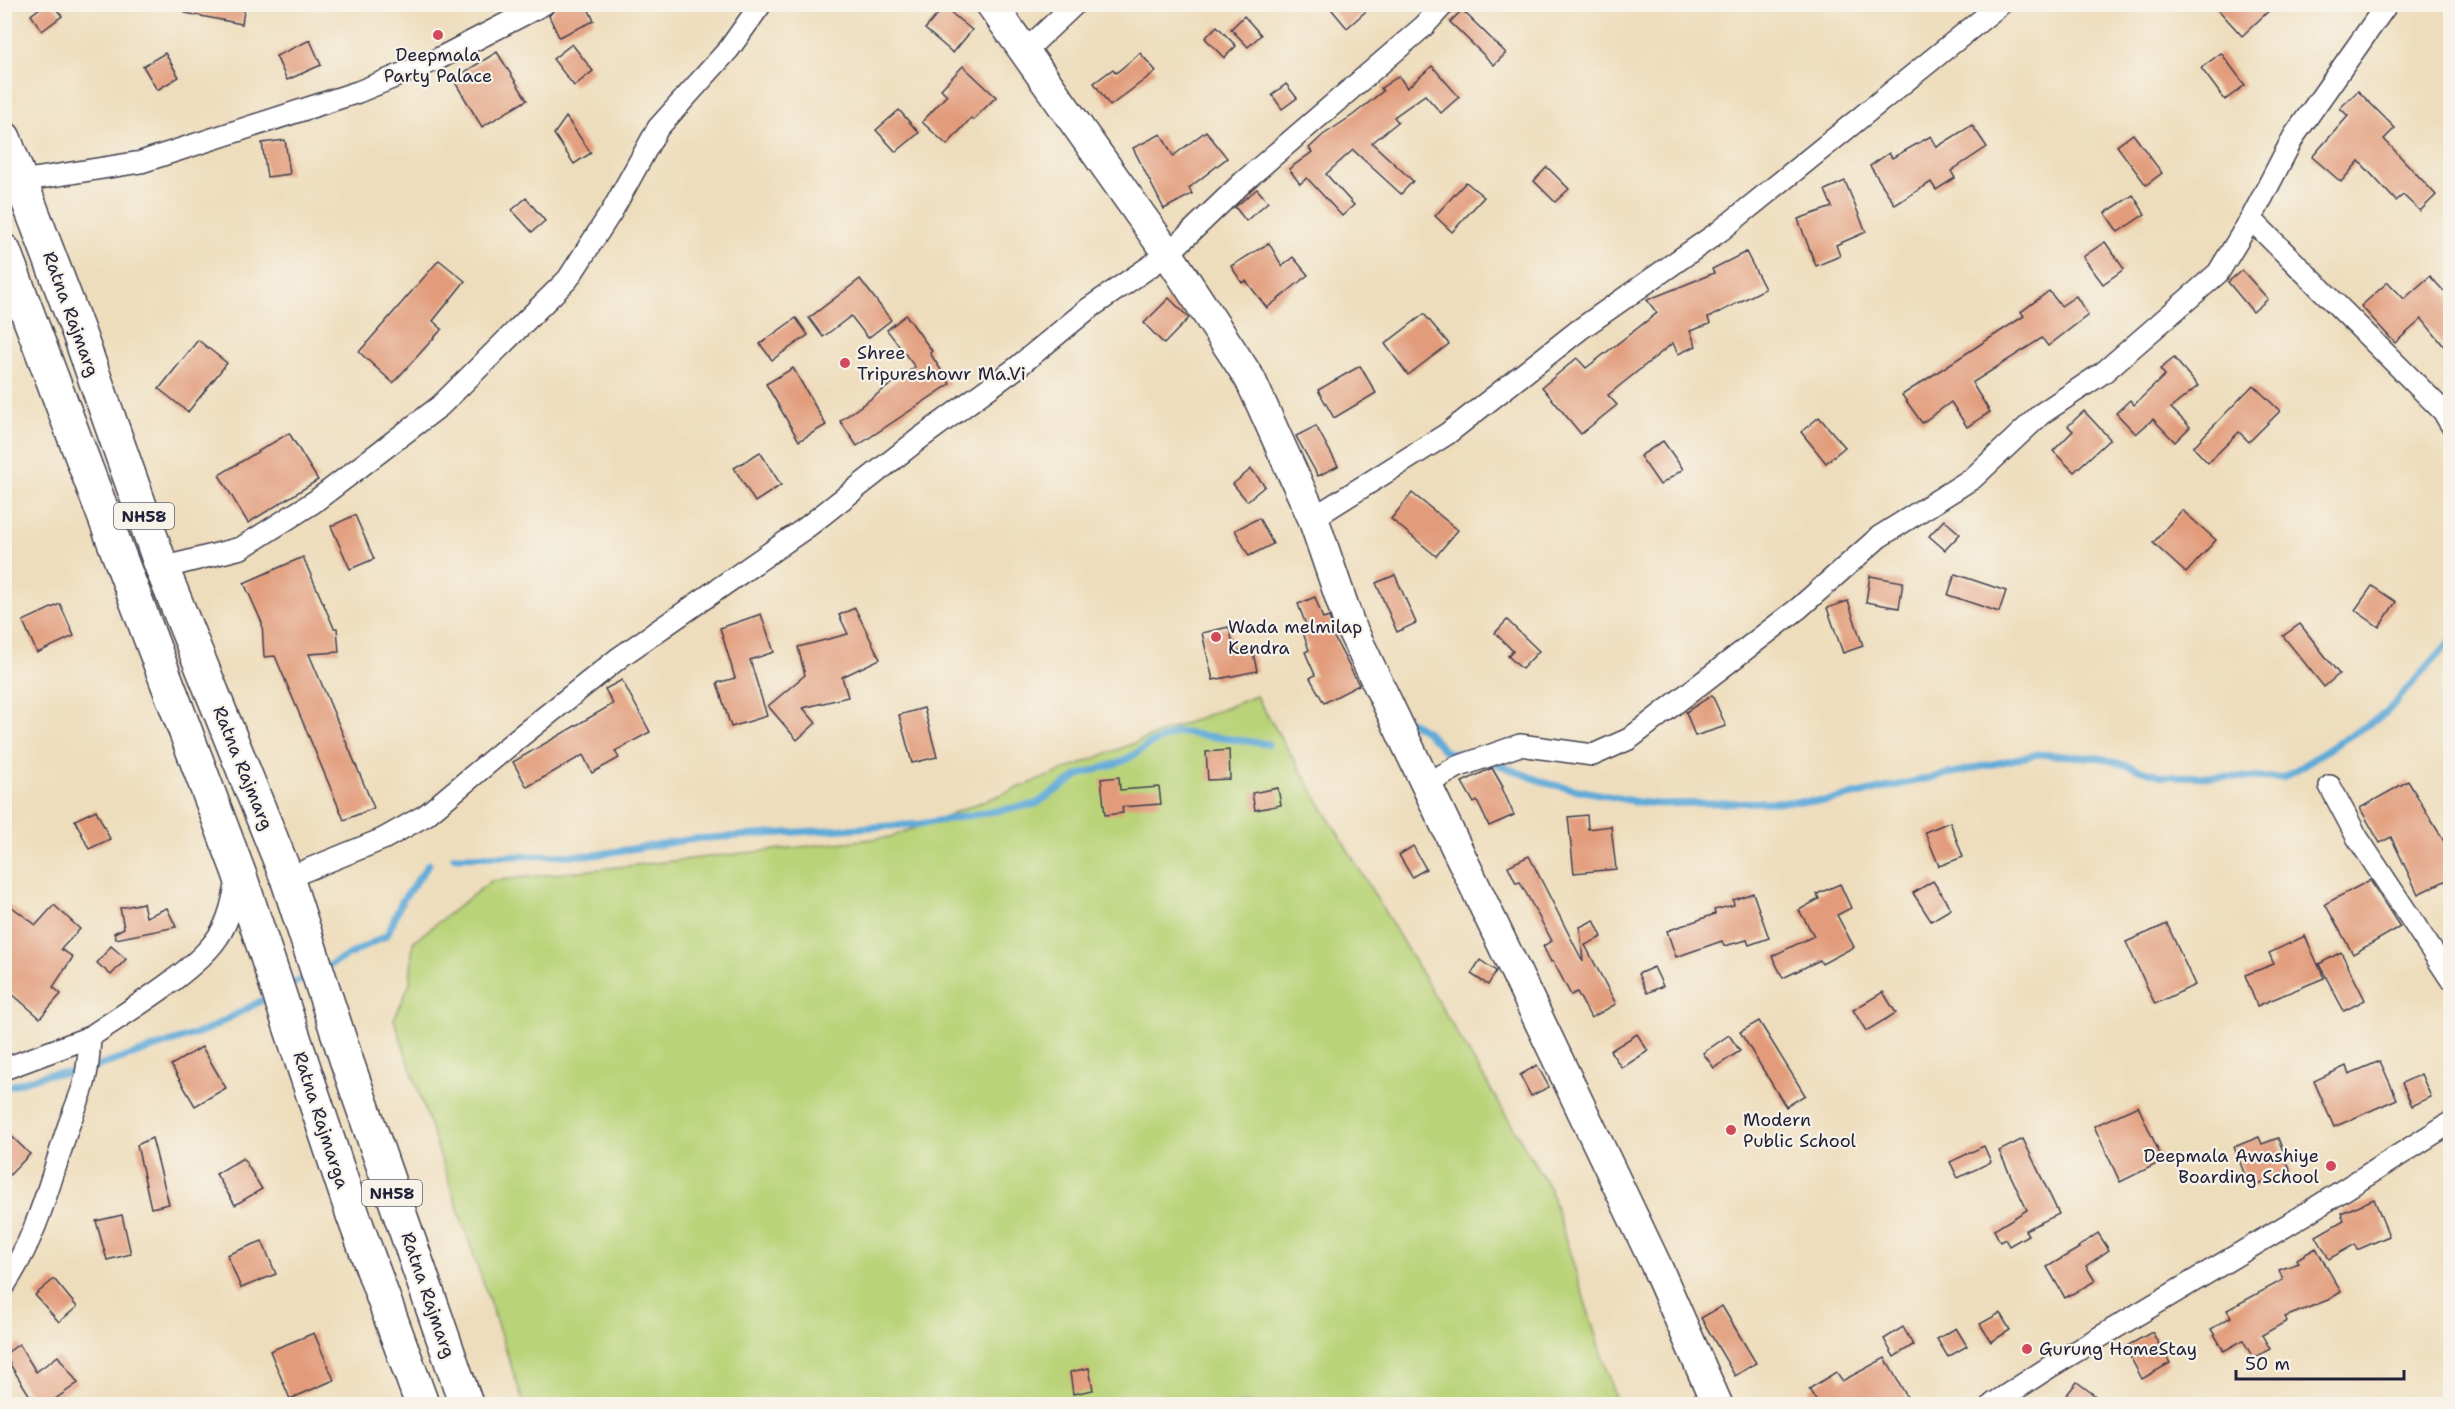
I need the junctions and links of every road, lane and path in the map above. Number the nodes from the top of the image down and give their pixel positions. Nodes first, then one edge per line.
1 (544, 4) edge
2 (761, 4) edge
3 (990, 4) edge
4 (1075, 4) edge
5 (1444, 4) edge
6 (2001, 4) edge
7 (2387, 4) edge
8 (1024, 52) junction
9 (4, 138) edge
10 (13, 184) edge
11 (2251, 219) junction
12 (4, 250) edge
13 (1168, 254) junction
14 (2451, 423) edge
15 (1313, 518) junction
16 (162, 568) junction
17 (1425, 785) junction
18 (2330, 786) dead end
19 (239, 873) junction
20 (289, 884) junction
21 (2451, 978) edge
22 (90, 1037) junction
23 (4, 1069) edge
24 (2451, 1123) edge
25 (4, 1286) edge
26 (416, 1402) edge
27 (466, 1404) edge
28 (1717, 1404) edge
29 (1993, 1404) edge

1 - 10 street
2 - 16 street
3 - 8 main road
4 - 8 street
5 - 13 street
6 - 15 street
7 - 11 street
8 - 13 main road
9 - 10 main road, Ratna Rajmarg / NH58
10 - 16 main road, Ratna Rajmarg / NH58
11 - 14 street
11 - 17 street
12 - 19 main road, NH58
13 - 15 main road
13 - 20 street
15 - 17 main road
16 - 20 main road, Ratna Rajmarg / NH58
17 - 28 main road
18 - 21 street
19 - 22 street
19 - 26 main road, Ratna Rajmarga / NH58
20 - 27 main road, Ratna Rajmarg / NH58
22 - 23 street
22 - 25 street
24 - 29 street

